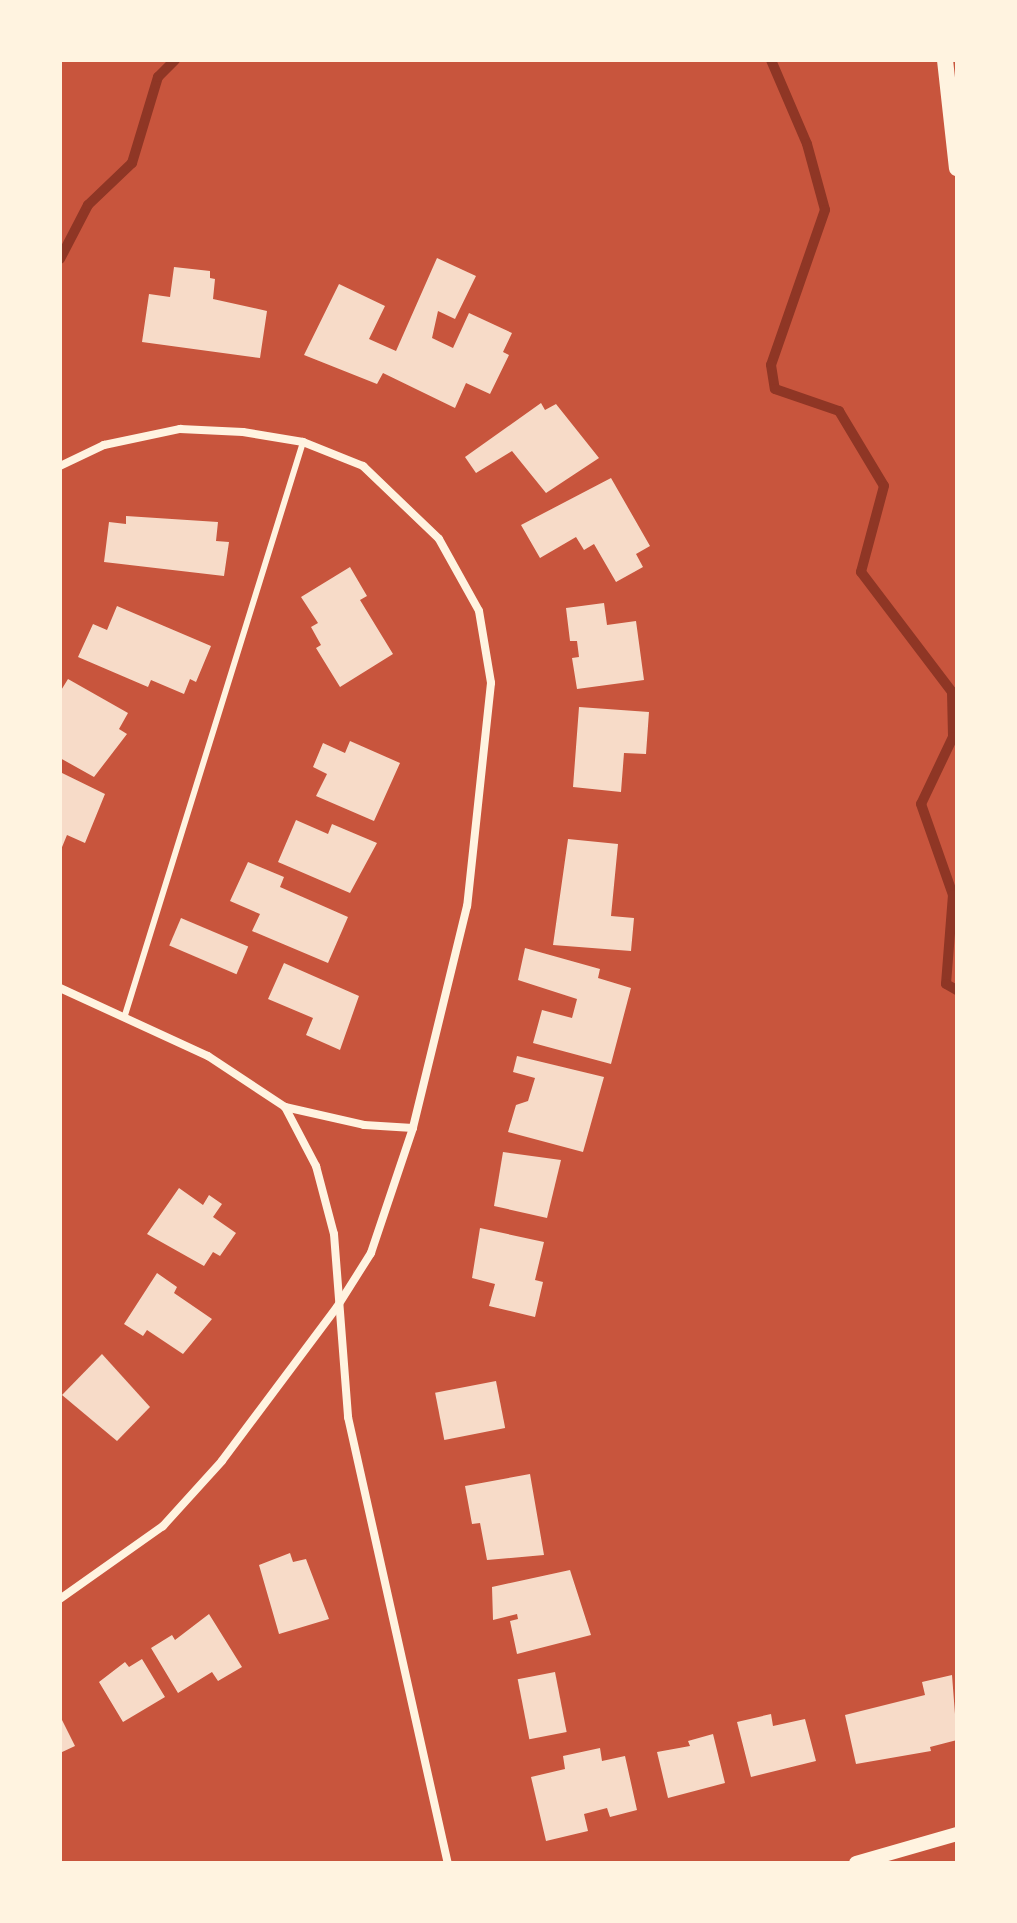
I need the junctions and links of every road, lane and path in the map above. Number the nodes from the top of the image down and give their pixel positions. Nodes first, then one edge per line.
1 (945, 60) edge
2 (957, 168) edge
3 (303, 442) junction
4 (60, 466) edge
5 (60, 988) edge
6 (125, 1015) junction
7 (285, 1107) junction
8 (413, 1128) junction
9 (337, 1307) junction
10 (60, 1599) edge
11 (957, 1834) edge
12 (448, 1863) edge
13 (856, 1863) edge

1 - 2 main road
3 - 4 street
3 - 6 lane
3 - 8 street
5 - 6 street
6 - 7 street
7 - 8 street
7 - 9 street
8 - 9 street
9 - 10 street
9 - 12 street
11 - 13 street

